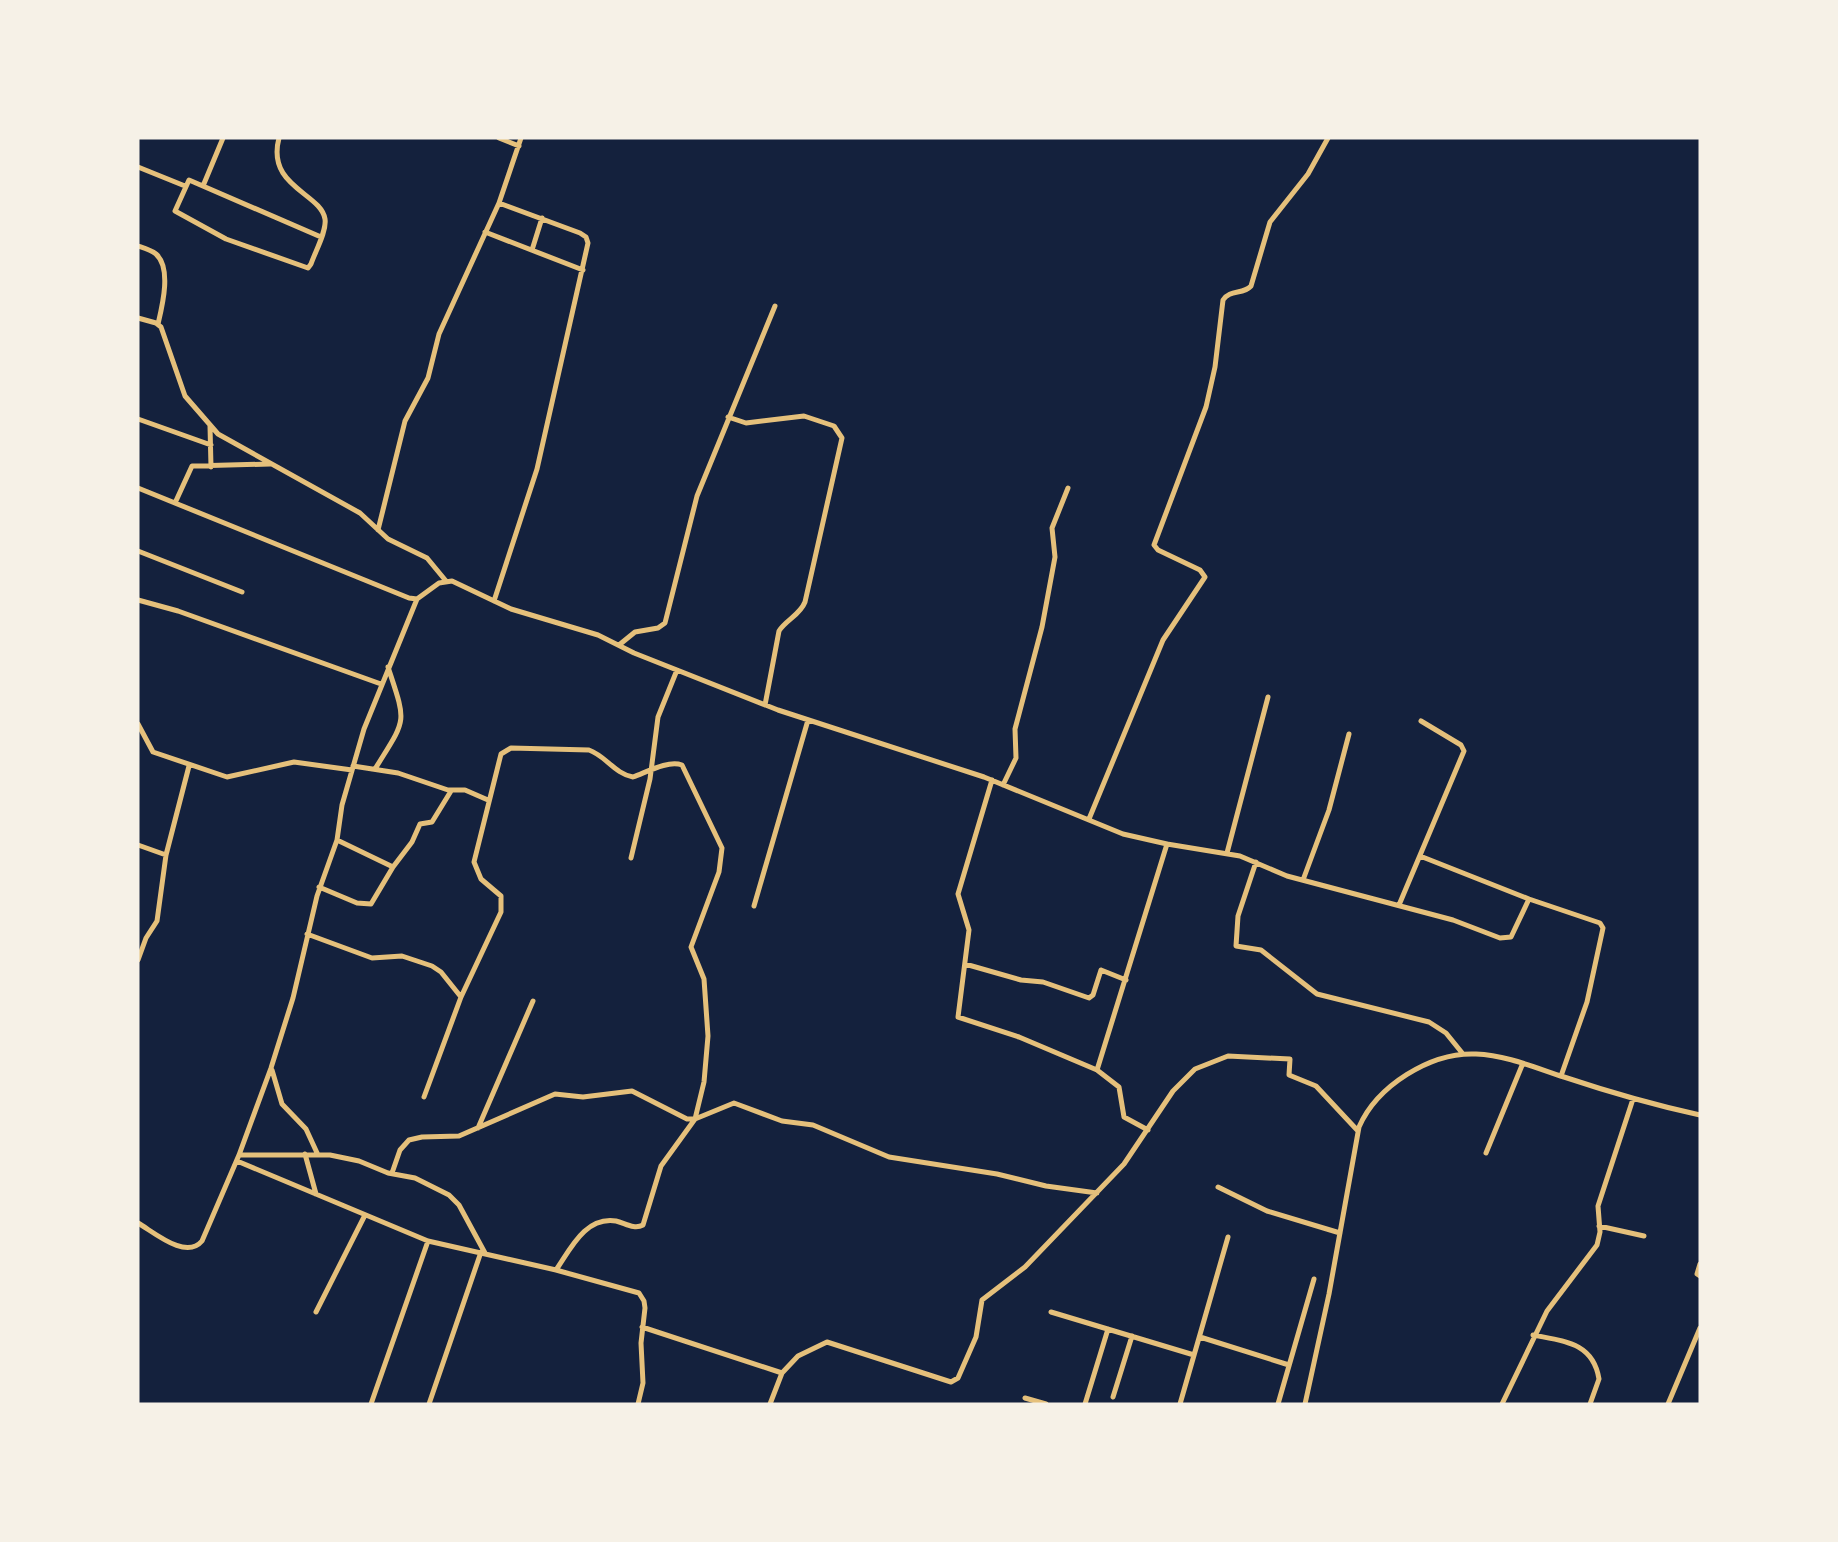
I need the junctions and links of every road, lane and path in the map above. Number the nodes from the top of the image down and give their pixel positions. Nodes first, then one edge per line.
1 (223, 138) edge
2 (279, 138) edge
3 (499, 138) edge
4 (521, 138) edge
5 (1328, 138) edge
6 (519, 146) junction
7 (138, 167) edge
8 (184, 186) junction
9 (203, 186) junction
10 (499, 203) junction
11 (542, 218) junction
12 (485, 232) junction
13 (321, 237) junction
14 (138, 246) edge
15 (532, 250) junction
16 (583, 270) junction
17 (775, 306) dead end
18 (138, 318) edge
19 (158, 324) junction
20 (728, 417) junction
21 (138, 419) edge
22 (210, 426) junction
23 (211, 446) junction
24 (271, 464) junction
25 (211, 467) junction
26 (138, 488) edge
27 (1068, 488) dead end
28 (175, 503) junction
29 (378, 530) junction
30 (138, 551) edge
31 (446, 581) junction
32 (242, 592) dead end
33 (417, 599) junction
34 (138, 600) edge
35 (494, 601) junction
36 (619, 645) junction
37 (388, 667) junction
38 (677, 670) junction
39 (381, 684) junction
40 (1268, 697) dead end
41 (765, 705) junction
42 (808, 720) junction
43 (1420, 722) dead end
44 (138, 724) edge
45 (1349, 734) dead end
46 (189, 766) junction
47 (352, 768) junction
48 (375, 769) junction
49 (651, 770) junction
50 (992, 780) junction
51 (1003, 785) junction
52 (451, 790) junction
53 (488, 800) junction
54 (1089, 819) junction
55 (337, 840) junction
56 (1167, 844) junction
57 (140, 848) edge
58 (1227, 853) junction
59 (166, 855) junction
60 (1420, 856) junction
61 (631, 858) dead end
62 (1256, 862) junction
63 (393, 867) junction
64 (1304, 880) junction
65 (320, 887) junction
66 (1529, 899) junction
67 (1399, 905) junction
68 (754, 906) dead end
69 (308, 934) junction
70 (138, 960) edge
71 (965, 964) junction
72 (1126, 980) junction
73 (461, 997) junction
74 (533, 1001) dead end
75 (1463, 1054) junction
76 (1523, 1063) junction
77 (271, 1068) junction
78 (1097, 1070) junction
79 (1561, 1076) junction
80 (424, 1097) dead end
81 (1633, 1099) junction
82 (1700, 1115) edge
83 (695, 1119) junction
84 (478, 1128) junction
85 (1148, 1130) junction
86 (1358, 1131) junction
87 (1486, 1153) dead end
88 (305, 1154) junction
89 (318, 1155) junction
90 (238, 1158) junction
91 (392, 1173) junction
92 (1218, 1187) dead end
93 (1097, 1193) junction
94 (316, 1194) junction
95 (365, 1215) junction
96 (138, 1223) edge
97 (1599, 1226) junction
98 (1340, 1233) junction
99 (1644, 1236) dead end
100 (1228, 1238) dead end
101 (428, 1241) junction
102 (483, 1253) junction
103 (1700, 1264) edge
104 (556, 1270) junction
105 (1700, 1276) edge
106 (1314, 1279) dead end
107 (316, 1312) dead end
108 (1052, 1312) dead end
109 (642, 1327) junction
110 (1700, 1328) edge
111 (1108, 1329) junction
112 (1533, 1335) junction
113 (1132, 1336) junction
114 (1200, 1337) junction
115 (1194, 1355) junction
116 (1289, 1365) junction
117 (782, 1373) junction
118 (1113, 1397) dead end
119 (1025, 1398) dead end
120 (371, 1404) edge
121 (429, 1404) edge
122 (638, 1404) edge
123 (770, 1404) edge
124 (1046, 1404) edge
125 (1085, 1404) edge
126 (1180, 1404) edge
127 (1278, 1404) edge
128 (1305, 1404) edge
129 (1502, 1404) edge
130 (1590, 1404) edge
131 (1668, 1404) edge

1 - 9 street
2 - 13 street
3 - 6 street
4 - 6 street
5 - 54 street
6 - 10 street
7 - 8 street
8 - 9 street
8 - 13 street
9 - 13 street
10 - 11 street
10 - 12 street
11 - 15 street
11 - 16 street
12 - 15 street
12 - 29 street
14 - 19 street
15 - 16 street
16 - 35 street
17 - 20 street
18 - 19 street
19 - 22 street
20 - 36 street
20 - 41 street
21 - 23 street
22 - 23 street
22 - 24 street
23 - 25 street
24 - 25 street
24 - 29 street
25 - 28 street
26 - 28 street
27 - 51 street
28 - 33 street
29 - 31 street
30 - 32 street
31 - 33 street
31 - 35 street
33 - 37 street
34 - 39 street
35 - 36 street
36 - 38 street
37 - 39 street
37 - 48 street
38 - 41 street
38 - 49 street
39 - 47 street
40 - 58 street
41 - 42 street
42 - 50 street
42 - 68 street
43 - 60 street
44 - 46 street
45 - 64 street
46 - 47 street
46 - 59 street
47 - 48 street
47 - 55 street
48 - 52 street
49 - 53 street
49 - 61 street
49 - 83 street
50 - 51 street
50 - 71 street
51 - 54 street
52 - 53 street
52 - 63 street
53 - 73 street
54 - 56 street
55 - 63 street
55 - 65 street
56 - 58 street
56 - 72 street
57 - 59 street
58 - 62 street
59 - 70 street
60 - 66 street
60 - 67 street
62 - 64 street
62 - 75 street
63 - 65 street
64 - 67 street
65 - 69 street
66 - 67 street
66 - 79 street
69 - 73 street
69 - 77 street
71 - 72 street
71 - 78 street
72 - 78 street
73 - 80 street
74 - 84 street
75 - 76 street
75 - 86 street
76 - 79 street
76 - 87 street
77 - 89 street
77 - 90 street
78 - 85 street
79 - 81 street
81 - 82 street
81 - 97 street
83 - 84 street
83 - 93 street
83 - 104 street
84 - 91 street
85 - 86 street
85 - 93 street
86 - 98 street
88 - 89 street
88 - 90 street
88 - 94 street
89 - 91 street
90 - 94 street
90 - 96 street
91 - 102 street
92 - 98 street
93 - 117 street
94 - 95 street
95 - 101 street
95 - 107 street
97 - 99 street
97 - 112 street
98 - 128 street
100 - 114 street
101 - 102 street
101 - 120 street
102 - 104 street
102 - 121 street
103 - 105 street
104 - 109 street
106 - 116 street
108 - 111 street
109 - 117 street
109 - 122 street
110 - 131 street
111 - 113 street
111 - 125 street
112 - 129 street
112 - 130 street
113 - 115 street
113 - 118 street
114 - 115 street
114 - 116 street
115 - 126 street
116 - 127 street
117 - 123 street
119 - 124 street

